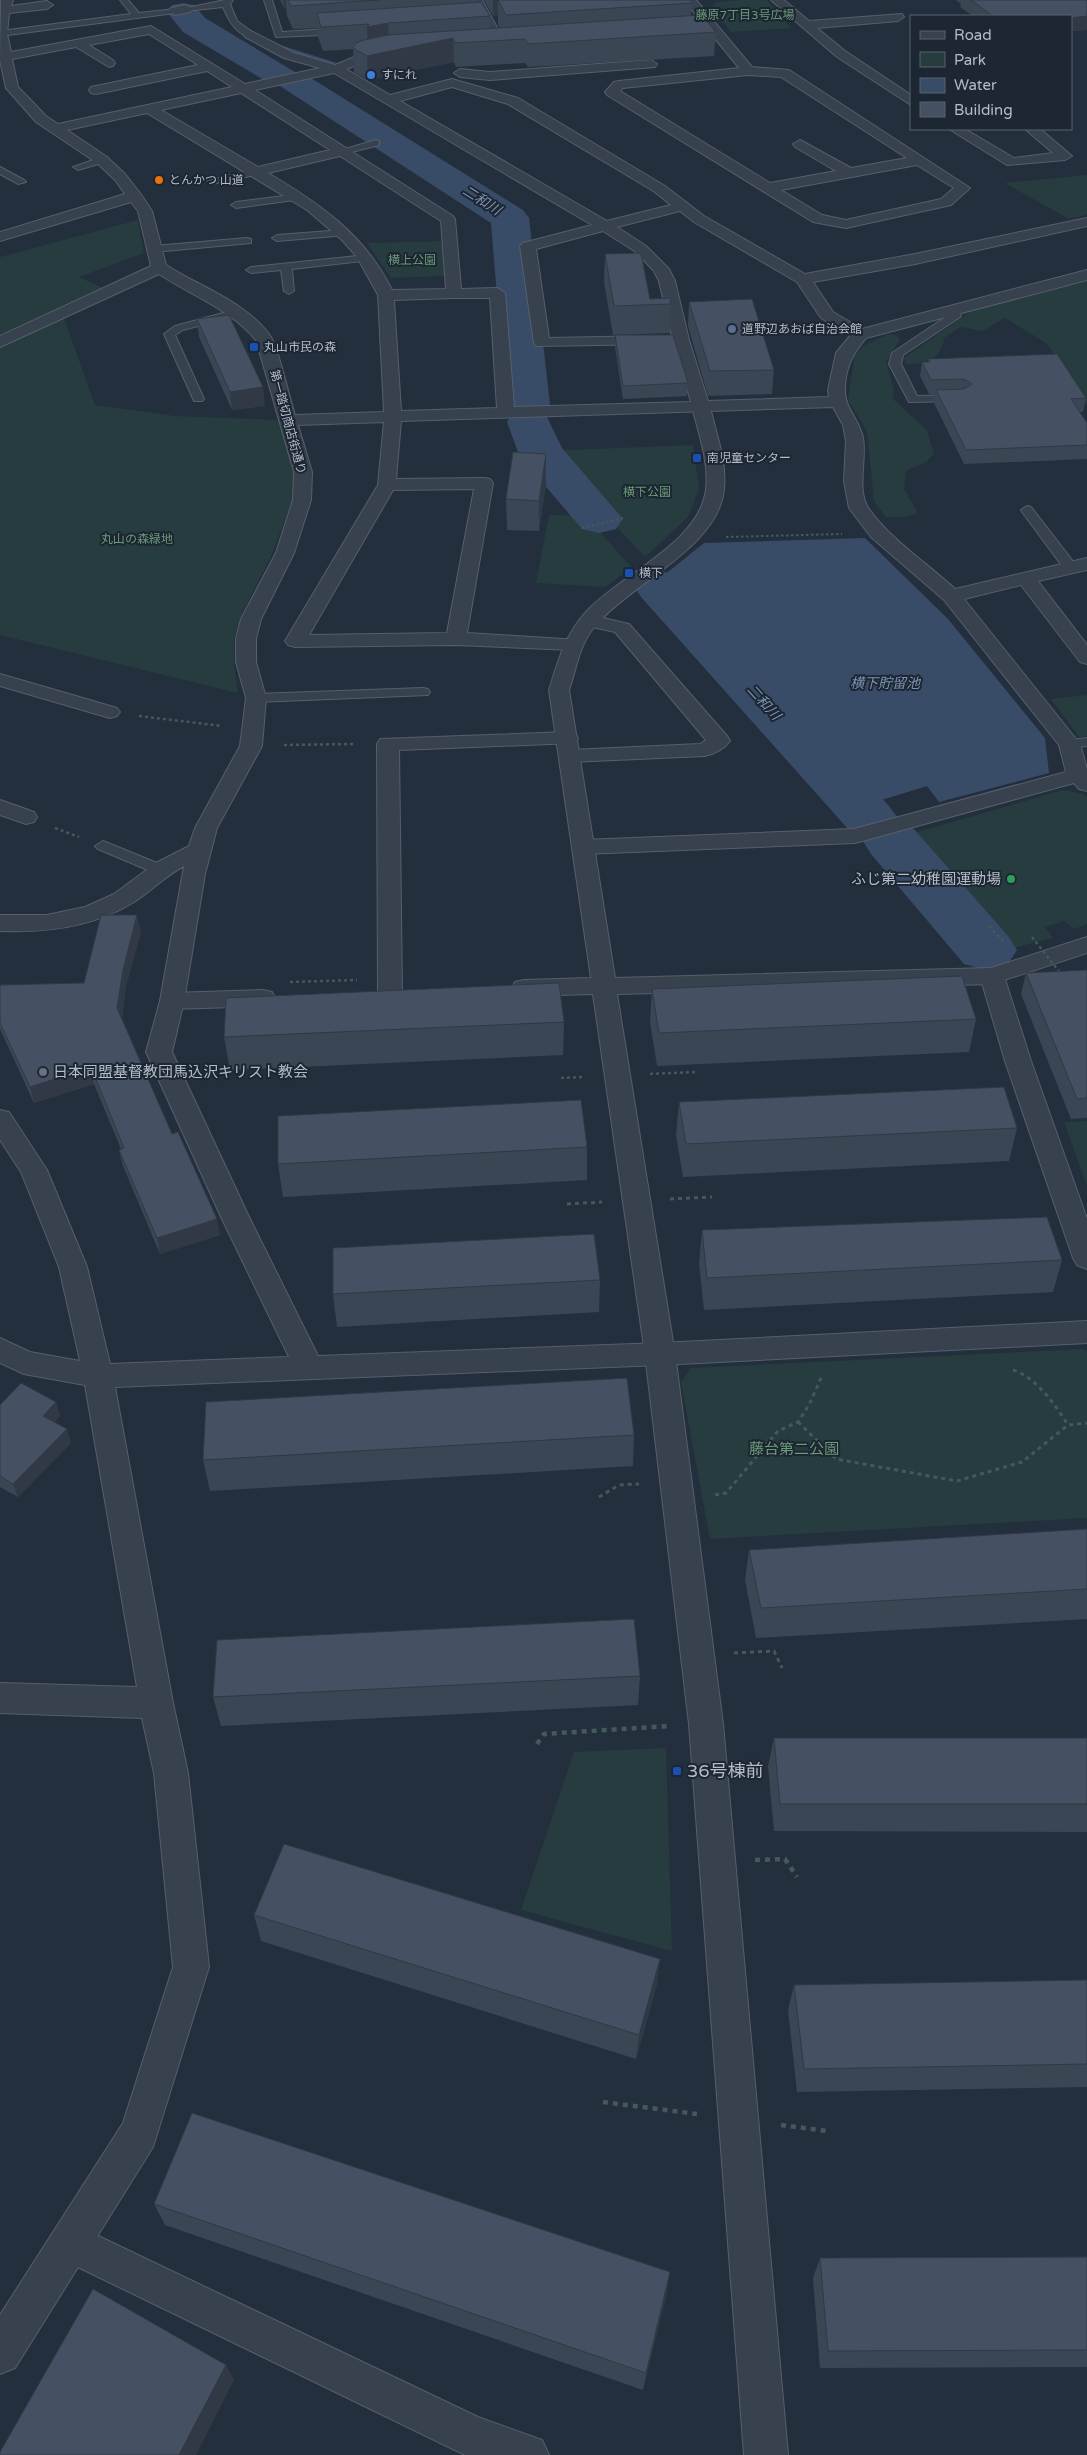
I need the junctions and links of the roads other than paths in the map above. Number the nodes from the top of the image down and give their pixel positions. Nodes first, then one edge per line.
1 (124, 0) edge
2 (268, 0) edge
3 (476, 0) edge
4 (776, 0) edge
5 (228, 2) edge
6 (692, 3) edge
7 (6, 5) edge
8 (47, 5) dead end
9 (884, 6) dead end
10 (280, 12) dead end
11 (270, 13) junction
12 (137, 16) junction
13 (898, 17) junction
14 (807, 25) junction
15 (910, 27) edge
16 (348, 30) edge
17 (0, 34) edge
18 (249, 34) joint
19 (79, 44) junction
20 (484, 47) edge
21 (398, 53) edge
22 (7, 56) junction
23 (737, 58) junction
24 (718, 60) dead end
25 (109, 62) dead end
26 (668, 63) edge
27 (448, 64) dead end
28 (209, 67) junction
29 (336, 69) junction
30 (748, 71) junction
31 (5, 80) edge
32 (86, 81) dead end
33 (242, 89) junction
34 (96, 90) junction
35 (388, 100) junction
36 (910, 100) edge
37 (150, 109) junction
38 (132, 113) junction
39 (54, 129) junction
40 (958, 130) edge
41 (1033, 130) edge
42 (376, 143) dead end
43 (800, 144) dead end
44 (340, 152) junction
45 (102, 160) junction
46 (920, 160) junction
47 (78, 167) dead end
48 (0, 170) edge
49 (256, 172) junction
50 (849, 173) junction
51 (212, 181) dead end
52 (21, 182) dead end
53 (768, 188) junction
54 (135, 196) junction
55 (299, 197) junction
56 (236, 205) dead end
57 (683, 206) junction
58 (1087, 222) edge
59 (603, 225) junction
60 (343, 232) junction
61 (0, 237) edge
62 (277, 238) dead end
63 (247, 241) dead end
64 (154, 249) junction
65 (367, 258) junction
66 (286, 266) junction
67 (160, 268) junction
68 (251, 270) dead end
69 (1087, 275) edge
70 (802, 279) junction
71 (289, 290) dead end
72 (454, 294) junction
73 (386, 295) junction
74 (952, 309) junction
75 (238, 312) junction
76 (860, 335) junction
77 (681, 340) junction
78 (0, 342) edge
79 (962, 398) edge
80 (198, 399) dead end
81 (838, 402) junction
82 (701, 407) junction
83 (511, 413) junction
84 (393, 416) junction
85 (289, 420) junction
86 (387, 485) junction
87 (1027, 510) dead end
88 (1078, 566) edge
89 (1026, 578) junction
90 (951, 596) junction
91 (590, 620) junction
92 (456, 639) junction
93 (573, 644) junction
94 (1087, 658) edge
95 (0, 680) edge
96 (423, 692) dead end
97 (256, 698) junction
98 (110, 712) road end
99 (1087, 742) edge
100 (1069, 744) junction
101 (569, 747) junction
102 (1083, 780) edge
103 (0, 807) edge
104 (26, 817) road end
105 (103, 846) road end
106 (583, 847) junction
107 (200, 850) junction
108 (161, 870) junction
109 (0, 923) edge
110 (1087, 945) edge
111 (992, 976) junction
112 (606, 985) junction
113 (503, 989) edge
114 (390, 993) edge
115 (281, 997) edge
116 (172, 1001) junction
117 (0, 1119) edge
118 (1087, 1258) edge
119 (1087, 1332) edge
120 (0, 1349) edge
121 (660, 1354) junction
122 (310, 1368) junction
123 (98, 1376) junction
124 (0, 1698) edge
125 (156, 1702) junction
126 (71, 2243) junction
127 (0, 2353) edge
128 (527, 2455) edge
129 (766, 2455) edge

1 - 12 lane
2 - 11 lane
3 - 20 street
4 - 14 street
5 - 12 lane
5 - 18 lane
6 - 23 street
7 - 8 street
7 - 17 street
9 - 13 street
10 - 11 lane
11 - 16 lane
12 - 17 lane
13 - 14 street
13 - 15 street
14 - 36 street
17 - 22 street
18 - 29 street
19 - 22 street
19 - 25 street
19 - 28 street
21 - 29 street
22 - 31 street
23 - 24 street
23 - 30 street
26 - 27 street
28 - 33 street
28 - 34 street
29 - 33 street
29 - 35 street
30 - 46 street
30 - 53 street
31 - 39 street
32 - 34 street
33 - 37 street
33 - 44 street
34 - 38 street
35 - 57 street
35 - 59 street
37 - 38 street
37 - 49 street
38 - 39 street
39 - 45 street
40 - 41 street
42 - 44 lane
43 - 50 street
44 - 49 street
44 - 72 street
45 - 47 lane
45 - 54 street
46 - 50 street
46 - 53 street
48 - 52 lane
49 - 51 lane
49 - 55 street
50 - 53 street
54 - 61 street
54 - 64 street
55 - 56 lane
55 - 60 street
57 - 59 street
57 - 70 street
58 - 70 street
59 - 77 street
59 - 77 street
60 - 62 lane
60 - 65 street
63 - 64 lane
64 - 67 street
65 - 66 lane
65 - 73 street
66 - 68 lane
66 - 71 lane
67 - 75 street, 第一踏切商店街通り
67 - 78 street
69 - 74 street
70 - 76 street
72 - 73 street
72 - 83 street
73 - 84 street
74 - 76 street
74 - 79 lane
75 - 80 lane
75 - 85 street, 第一踏切商店街通り
76 - 81 street
77 - 82 street
81 - 82 street
81 - 90 street
82 - 83 street
82 - 91 street
83 - 84 street
84 - 85 street
84 - 86 street
85 - 97 street, 第一踏切商店街通り
86 - 92 street
86 - 92 street
87 - 88 lane
88 - 89 street
89 - 90 street
89 - 94 street
90 - 100 street
91 - 93 street
91 - 101 street
92 - 93 street
93 - 101 street
95 - 98 street
96 - 97 lane
97 - 107 street, 第一踏切商店街通り
99 - 100 lane
100 - 102 street
101 - 106 street
101 - 114 street
102 - 106 street
103 - 104 street
105 - 108 lane
106 - 112 street
107 - 108 street
107 - 116 street, 第一踏切商店街通り
108 - 109 street
110 - 111 street
111 - 112 street
111 - 118 street
112 - 113 street
112 - 121 street
115 - 116 street
116 - 122 street, 第一踏切商店街通り
117 - 123 street
119 - 121 street
120 - 123 street
121 - 122 street
121 - 129 street
122 - 123 street
123 - 125 street
124 - 125 street
125 - 126 street
126 - 127 street
126 - 128 street

